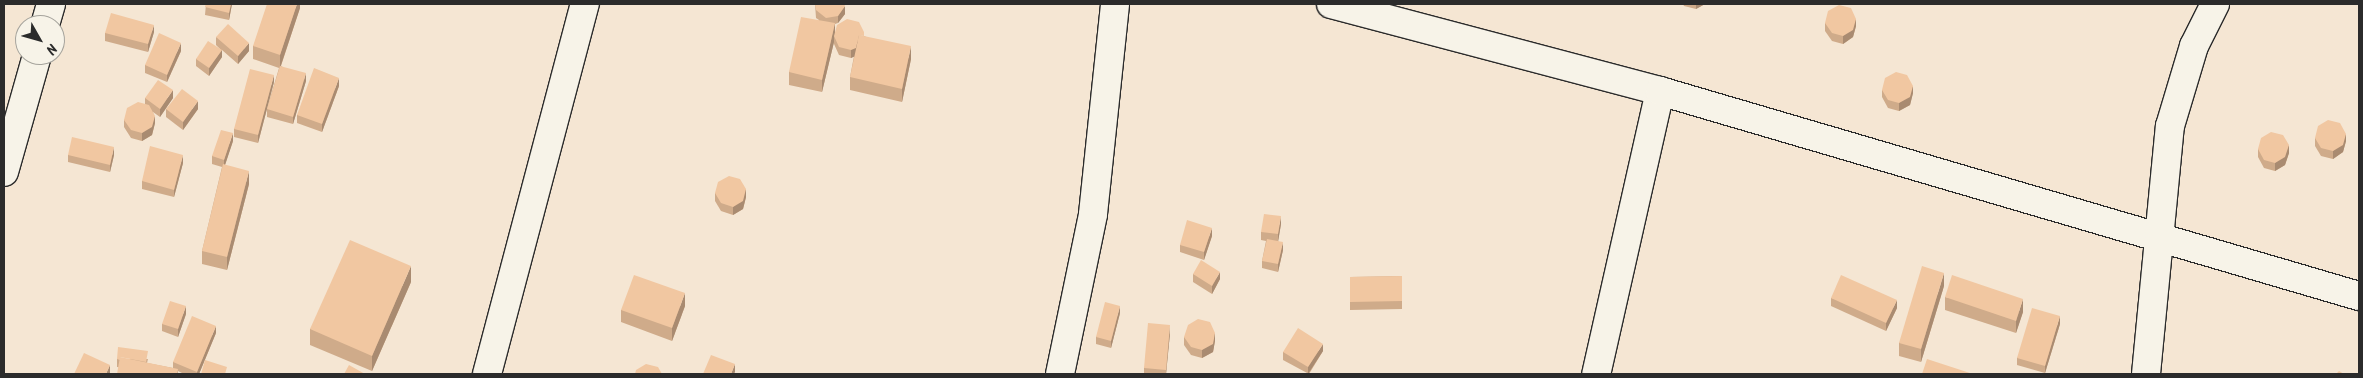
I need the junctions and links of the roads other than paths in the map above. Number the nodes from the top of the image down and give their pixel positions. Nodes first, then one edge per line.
1 (585, 4) edge
2 (1115, 4) edge
3 (1331, 4) edge
4 (2215, 4) edge
5 (34, 65) edge
6 (1660, 91) junction
7 (4, 172) edge
8 (2159, 237) junction
9 (2359, 296) edge
10 (487, 374) edge
11 (1060, 374) edge
12 (1596, 374) edge
13 (2146, 374) edge

1 - 10 street
2 - 11 street
3 - 6 street
4 - 8 street
5 - 7 street
6 - 8 street
6 - 12 street
8 - 9 street
8 - 13 street

